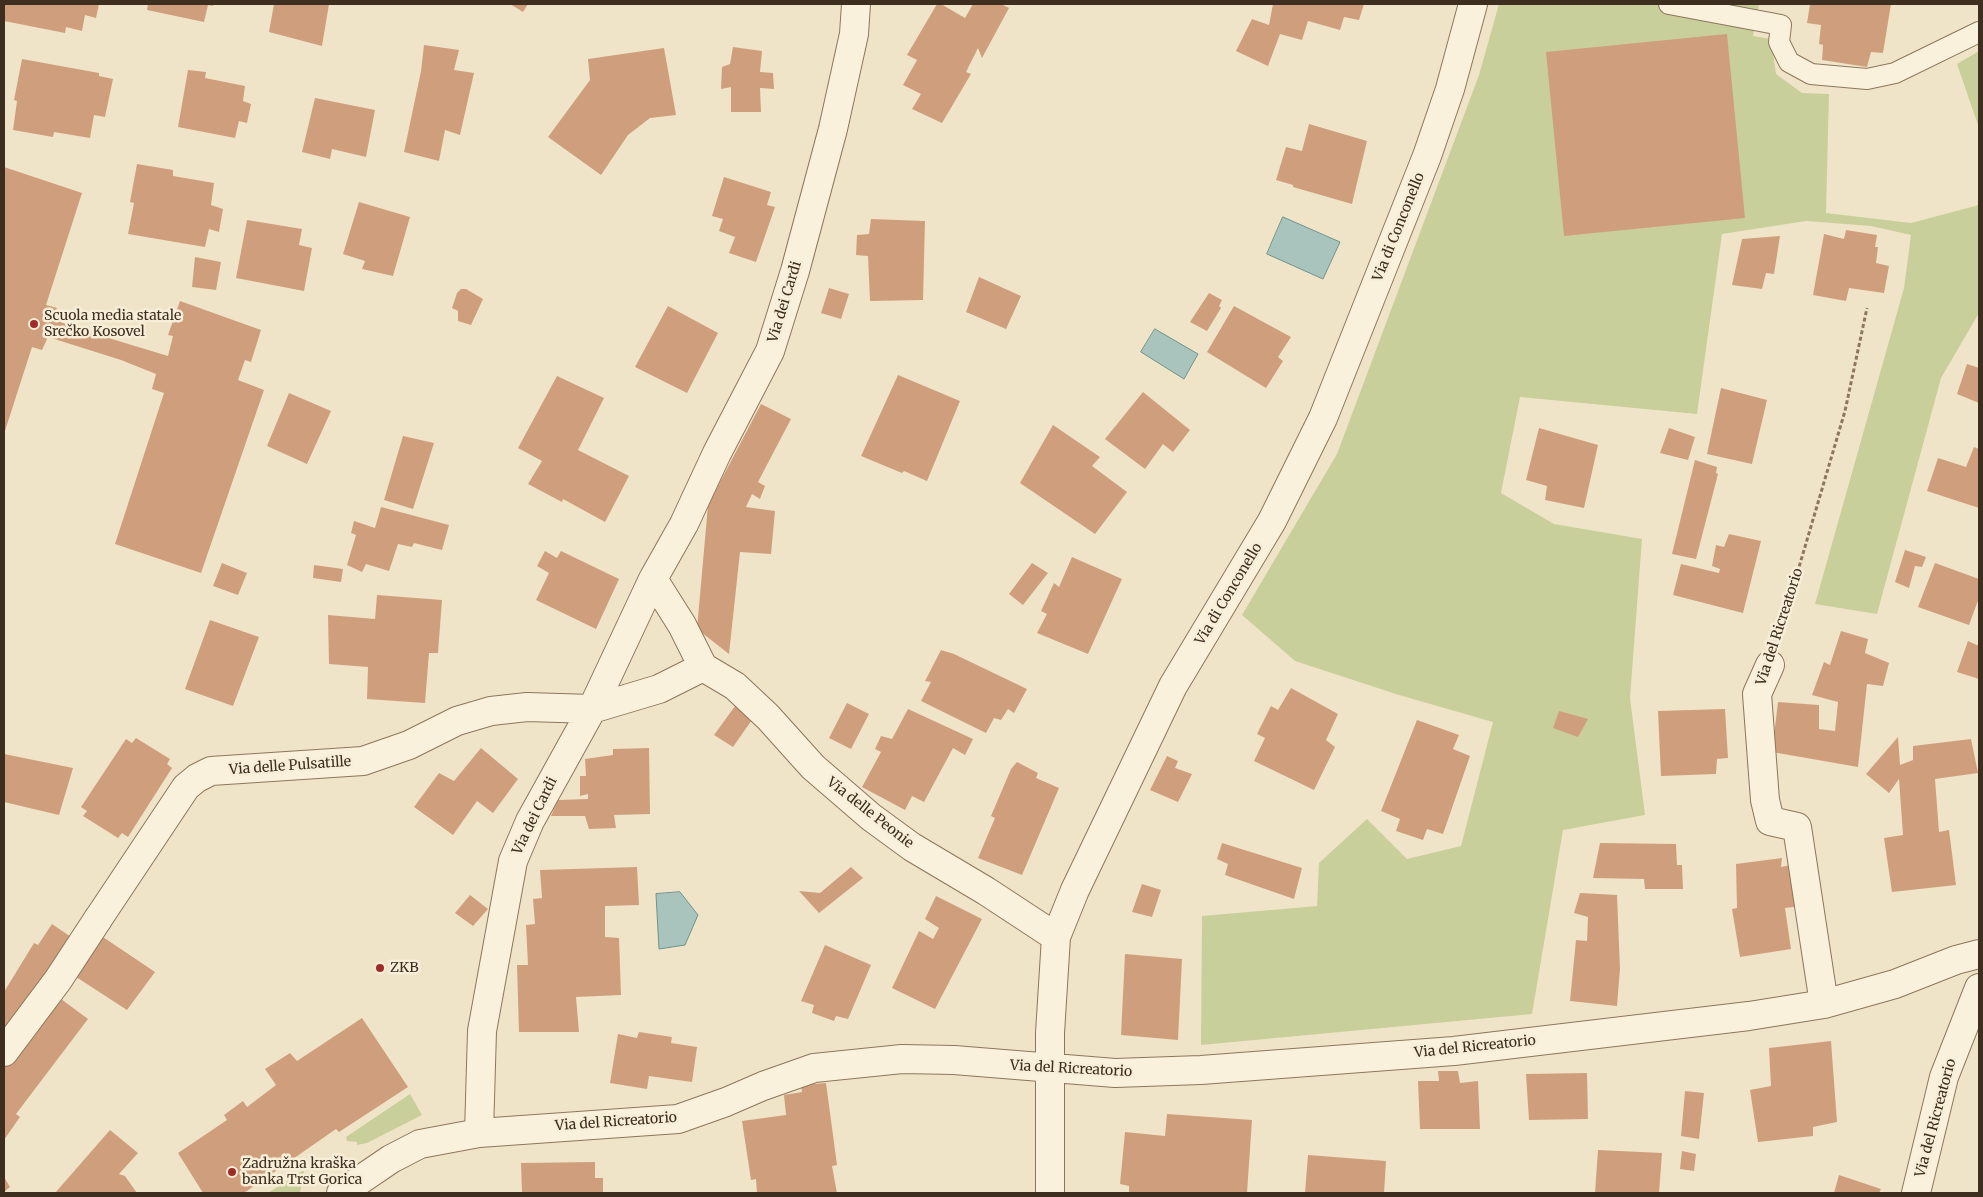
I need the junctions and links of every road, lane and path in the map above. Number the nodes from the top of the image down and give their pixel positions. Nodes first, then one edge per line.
1 (856, 4) edge
2 (1473, 4) edge
3 (1669, 4) edge
4 (1979, 32) edge
5 (1867, 308) dead end
6 (653, 579) junction
7 (1770, 665) joint
8 (703, 667) junction
9 (592, 709) junction
10 (1056, 936) junction
11 (1979, 954) edge
12 (1979, 988) edge
13 (1824, 1004) junction
14 (4, 1052) edge
15 (1050, 1069) junction
16 (479, 1133) junction
17 (341, 1193) edge
18 (1050, 1193) edge
19 (1916, 1193) edge

1 - 6 street, Via dei Cardi
2 - 10 street, Via di Conconello
3 - 4 lane
5 - 7 path, Via del Ricreatorio
6 - 8 street
6 - 9 street, Via dei Cardi
7 - 13 street, Via del Ricreatorio
8 - 9 street, Via delle Pulsatille
8 - 10 street, Via delle Peonie
9 - 14 street, Via delle Pulsatille
9 - 16 street, Via dei Cardi
10 - 15 street, Via di Conconello
11 - 13 street, Via del Ricreatorio
12 - 19 street, Via del Ricreatorio
13 - 15 street, Via del Ricreatorio
15 - 16 street, Via del Ricreatorio
15 - 18 street, Via di Conconello
16 - 17 street, Via del Ricreatorio

